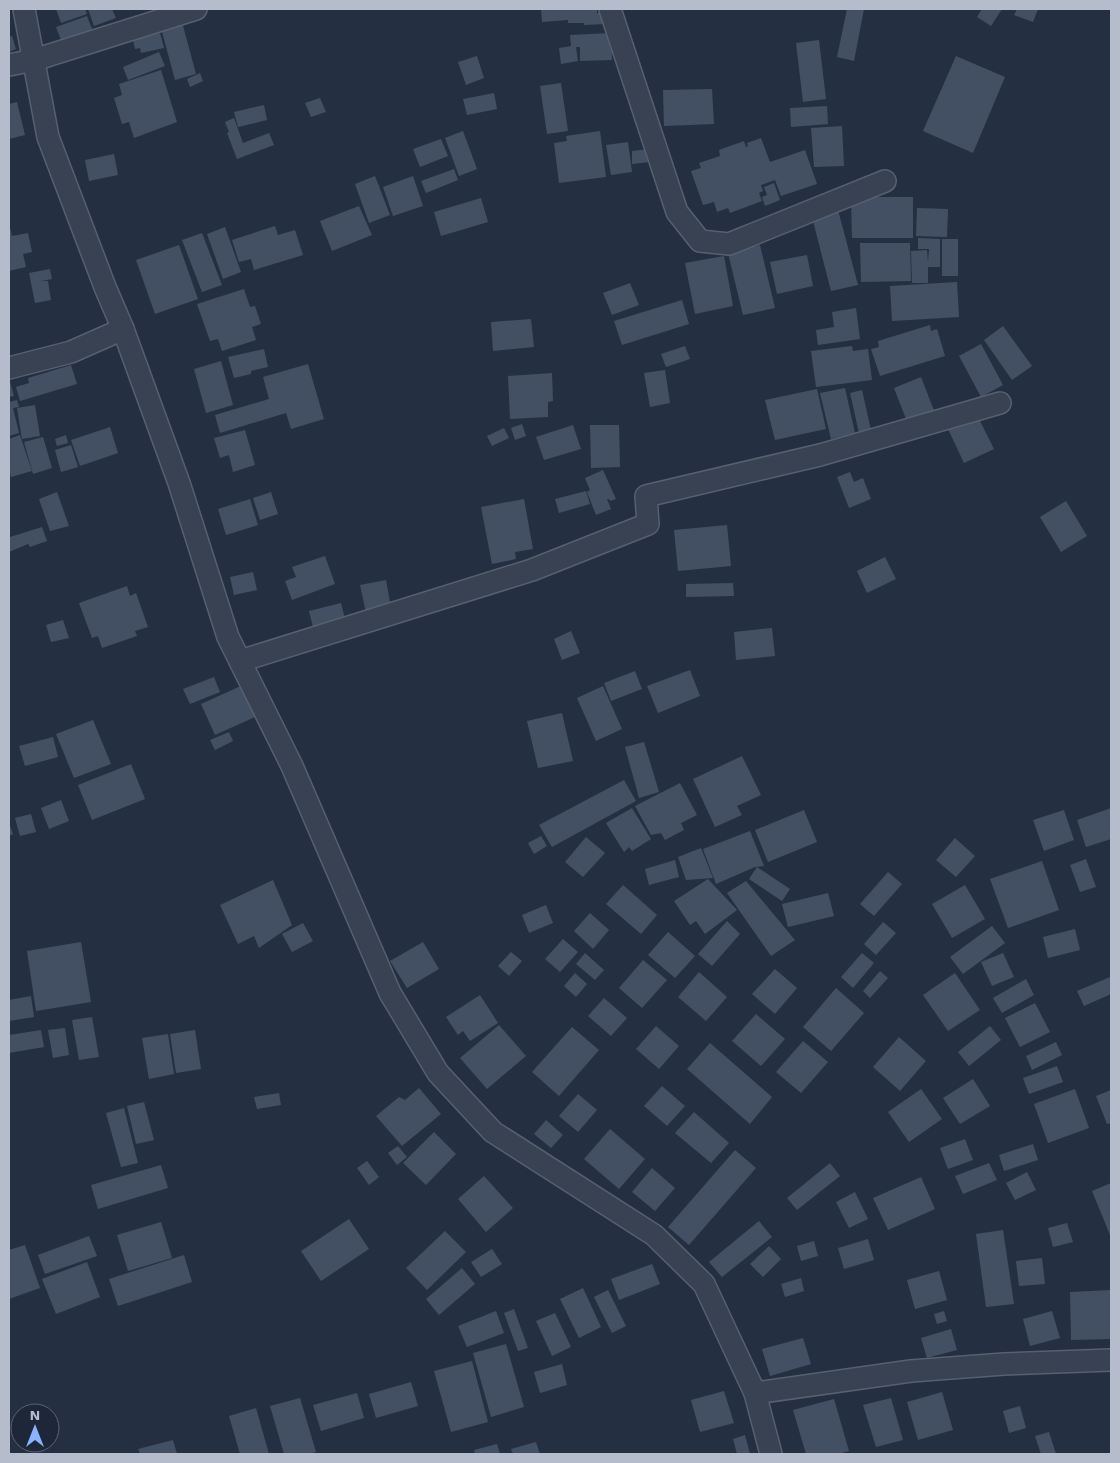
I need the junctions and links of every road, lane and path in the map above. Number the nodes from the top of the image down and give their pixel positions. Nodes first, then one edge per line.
1 (24, 9) edge
2 (196, 9) edge
3 (610, 9) edge
4 (34, 60) junction
5 (9, 65) edge
6 (885, 180) dead end
7 (122, 329) junction
8 (9, 368) edge
9 (1000, 403) dead end
10 (240, 661) junction
11 (1111, 1360) edge
12 (755, 1393) junction
13 (772, 1454) edge

1 - 4 street
2 - 4 street
3 - 6 street
4 - 5 street
4 - 7 street
7 - 8 street
7 - 10 street
9 - 10 street
10 - 12 street
11 - 12 street
12 - 13 street

